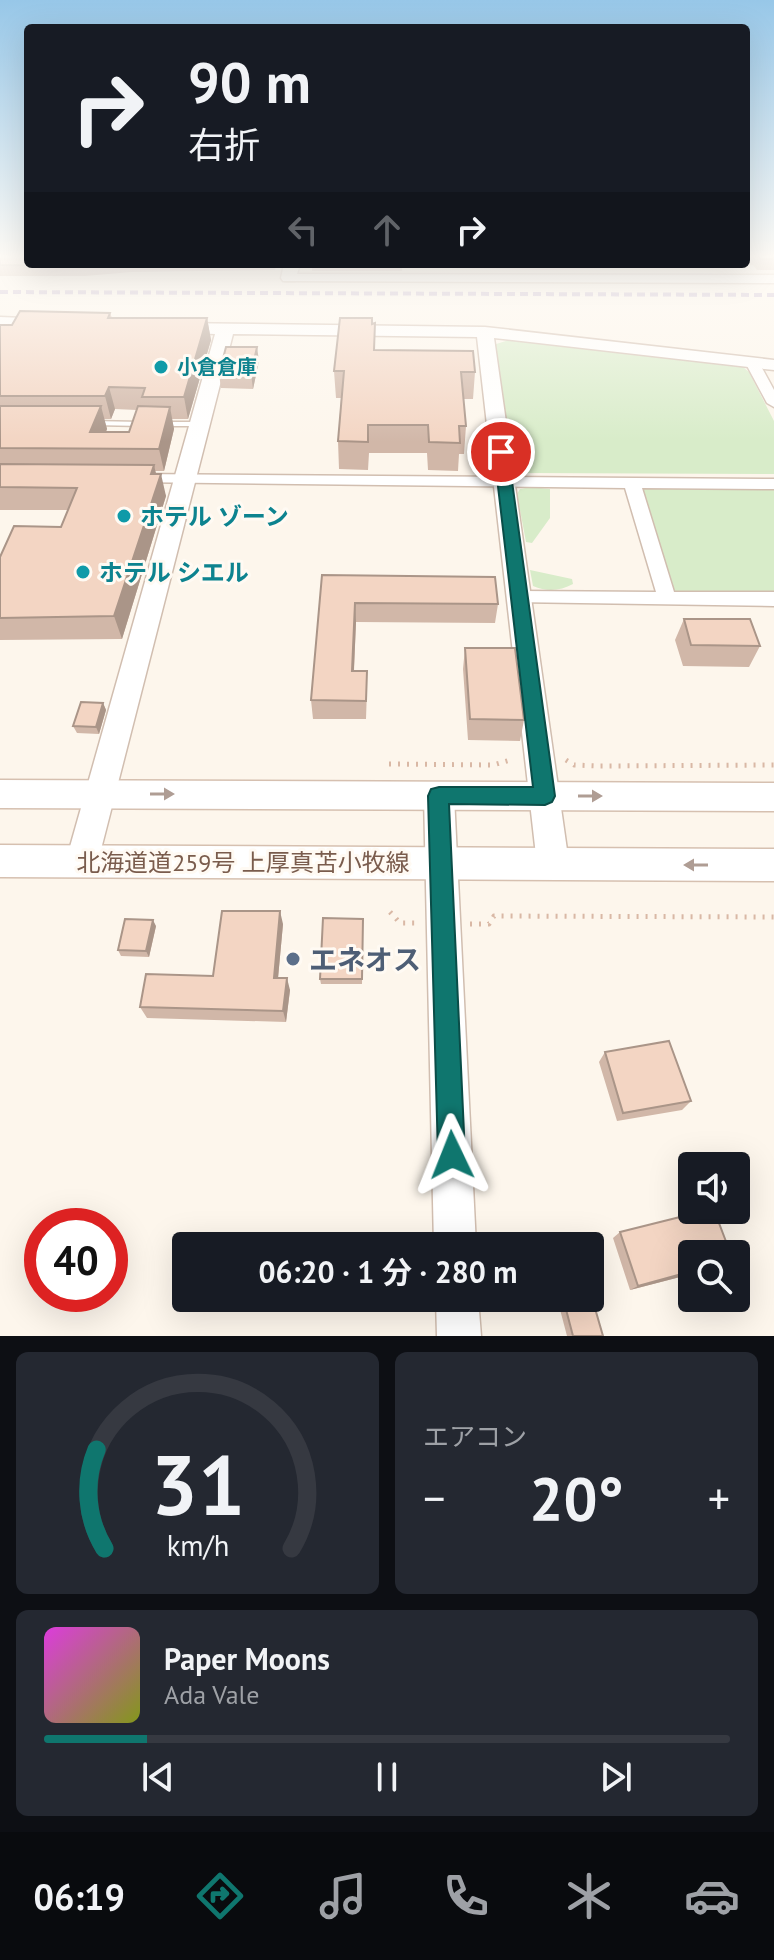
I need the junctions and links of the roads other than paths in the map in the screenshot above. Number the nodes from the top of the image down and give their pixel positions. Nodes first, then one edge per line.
1 (0, 322) edge
2 (60, 324) edge
3 (150, 327) edge
4 (225, 330) junction
5 (485, 332) junction
6 (752, 362) junction
7 (774, 365) edge
8 (774, 403) edge
9 (77, 423) edge
10 (199, 424) junction
11 (123, 479) edge
12 (184, 479) junction
13 (505, 482) junction
14 (632, 483) junction
15 (774, 484) edge
16 (520, 597) junction
17 (667, 598) junction
18 (774, 599) edge
19 (0, 794) edge
20 (100, 794) junction
21 (439, 796) junction
22 (545, 796) junction
23 (774, 797) edge
24 (0, 861) edge
25 (82, 861) junction
26 (441, 863) junction
27 (553, 864) junction
28 (774, 865) edge
29 (454, 1232) edge
30 (458, 1312) edge
31 (459, 1336) edge

1 - 2 street
3 - 4 street
4 - 5 street
4 - 10 street
5 - 6 street
5 - 13 street
6 - 7 street
6 - 8 street
9 - 10 lane
10 - 12 street
11 - 12 street
12 - 13 street
12 - 20 street
13 - 14 street
13 - 16 street
14 - 15 street
14 - 17 street
16 - 17 street
16 - 22 street
17 - 18 street
19 - 20 main road
20 -> 21 main road
20 - 25 street
21 - 22 main road
21 - 26 street
22 -> 23 main road
22 - 27 street
24 - 25 main road, 北海道道259号 上厚真苫小牧線
25 - 26 main road, 北海道道259号 上厚真苫小牧線
26 - 27 main road, 北海道道259号 上厚真苫小牧線
26 - 29 street
28 -> 27 main road, 北海道道259号 上厚真苫小牧線
30 - 31 street

